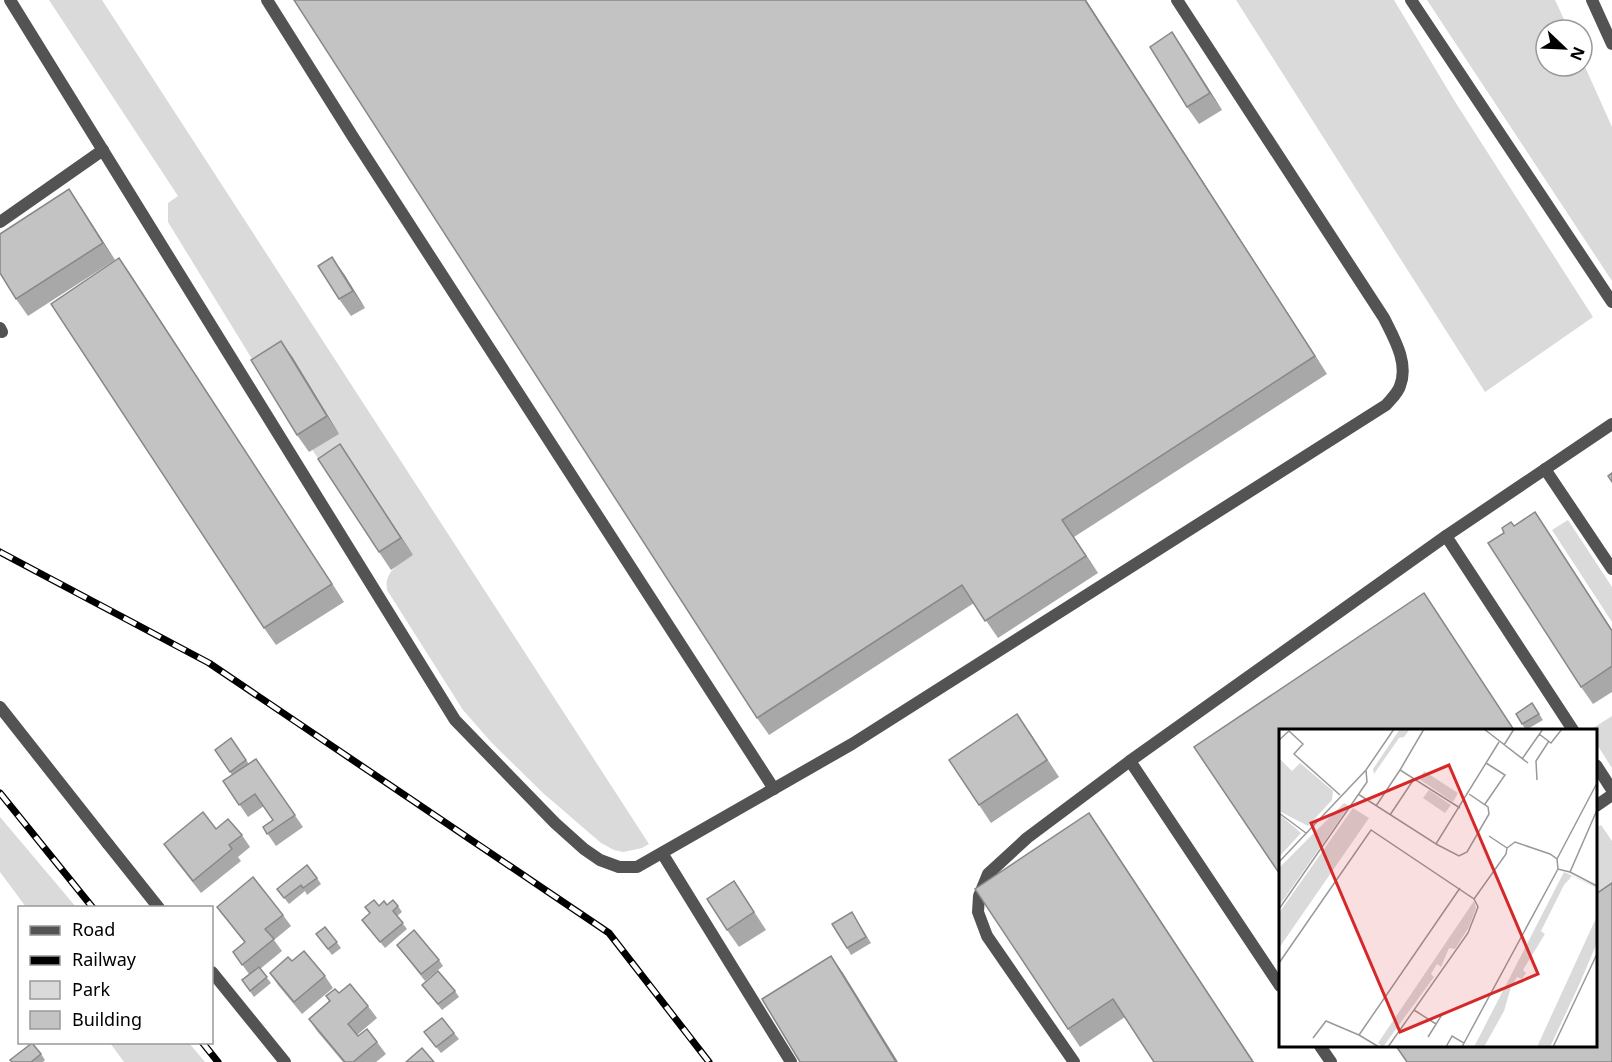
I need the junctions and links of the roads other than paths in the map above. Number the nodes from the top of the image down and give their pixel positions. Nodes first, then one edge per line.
1 (10, 0) edge
2 (267, 0) edge
3 (1177, 0) edge
4 (1410, 0) edge
5 (1592, 0) edge
6 (1612, 44) edge
7 (103, 150) junction
8 (0, 222) edge
9 (1612, 302) edge
10 (1612, 424) edge
11 (1545, 469) junction
12 (1446, 536) junction
13 (1612, 569) edge
14 (0, 707) edge
15 (1572, 729) edge
16 (1130, 761) junction
17 (1597, 767) edge
18 (774, 789) junction
19 (1612, 790) edge
20 (1612, 795) edge
21 (1597, 805) edge
22 (662, 854) junction
23 (157, 906) edge
24 (213, 973) edge
25 (1279, 983) edge
26 (1321, 1047) edge
27 (285, 1062) edge
28 (791, 1062) edge
29 (1074, 1062) edge
30 (1331, 1062) edge

1 - 7 street
2 - 18 street
3 - 18 street
4 - 9 street
5 - 6 street
7 - 8 street
7 - 22 street
10 - 11 street
11 - 12 street
11 - 13 street
12 - 15 street
12 - 16 street
14 - 23 street
16 - 25 street
16 - 29 street
17 - 19 street
18 - 22 street
20 - 21 street
22 - 28 street
24 - 27 street
26 - 30 street

